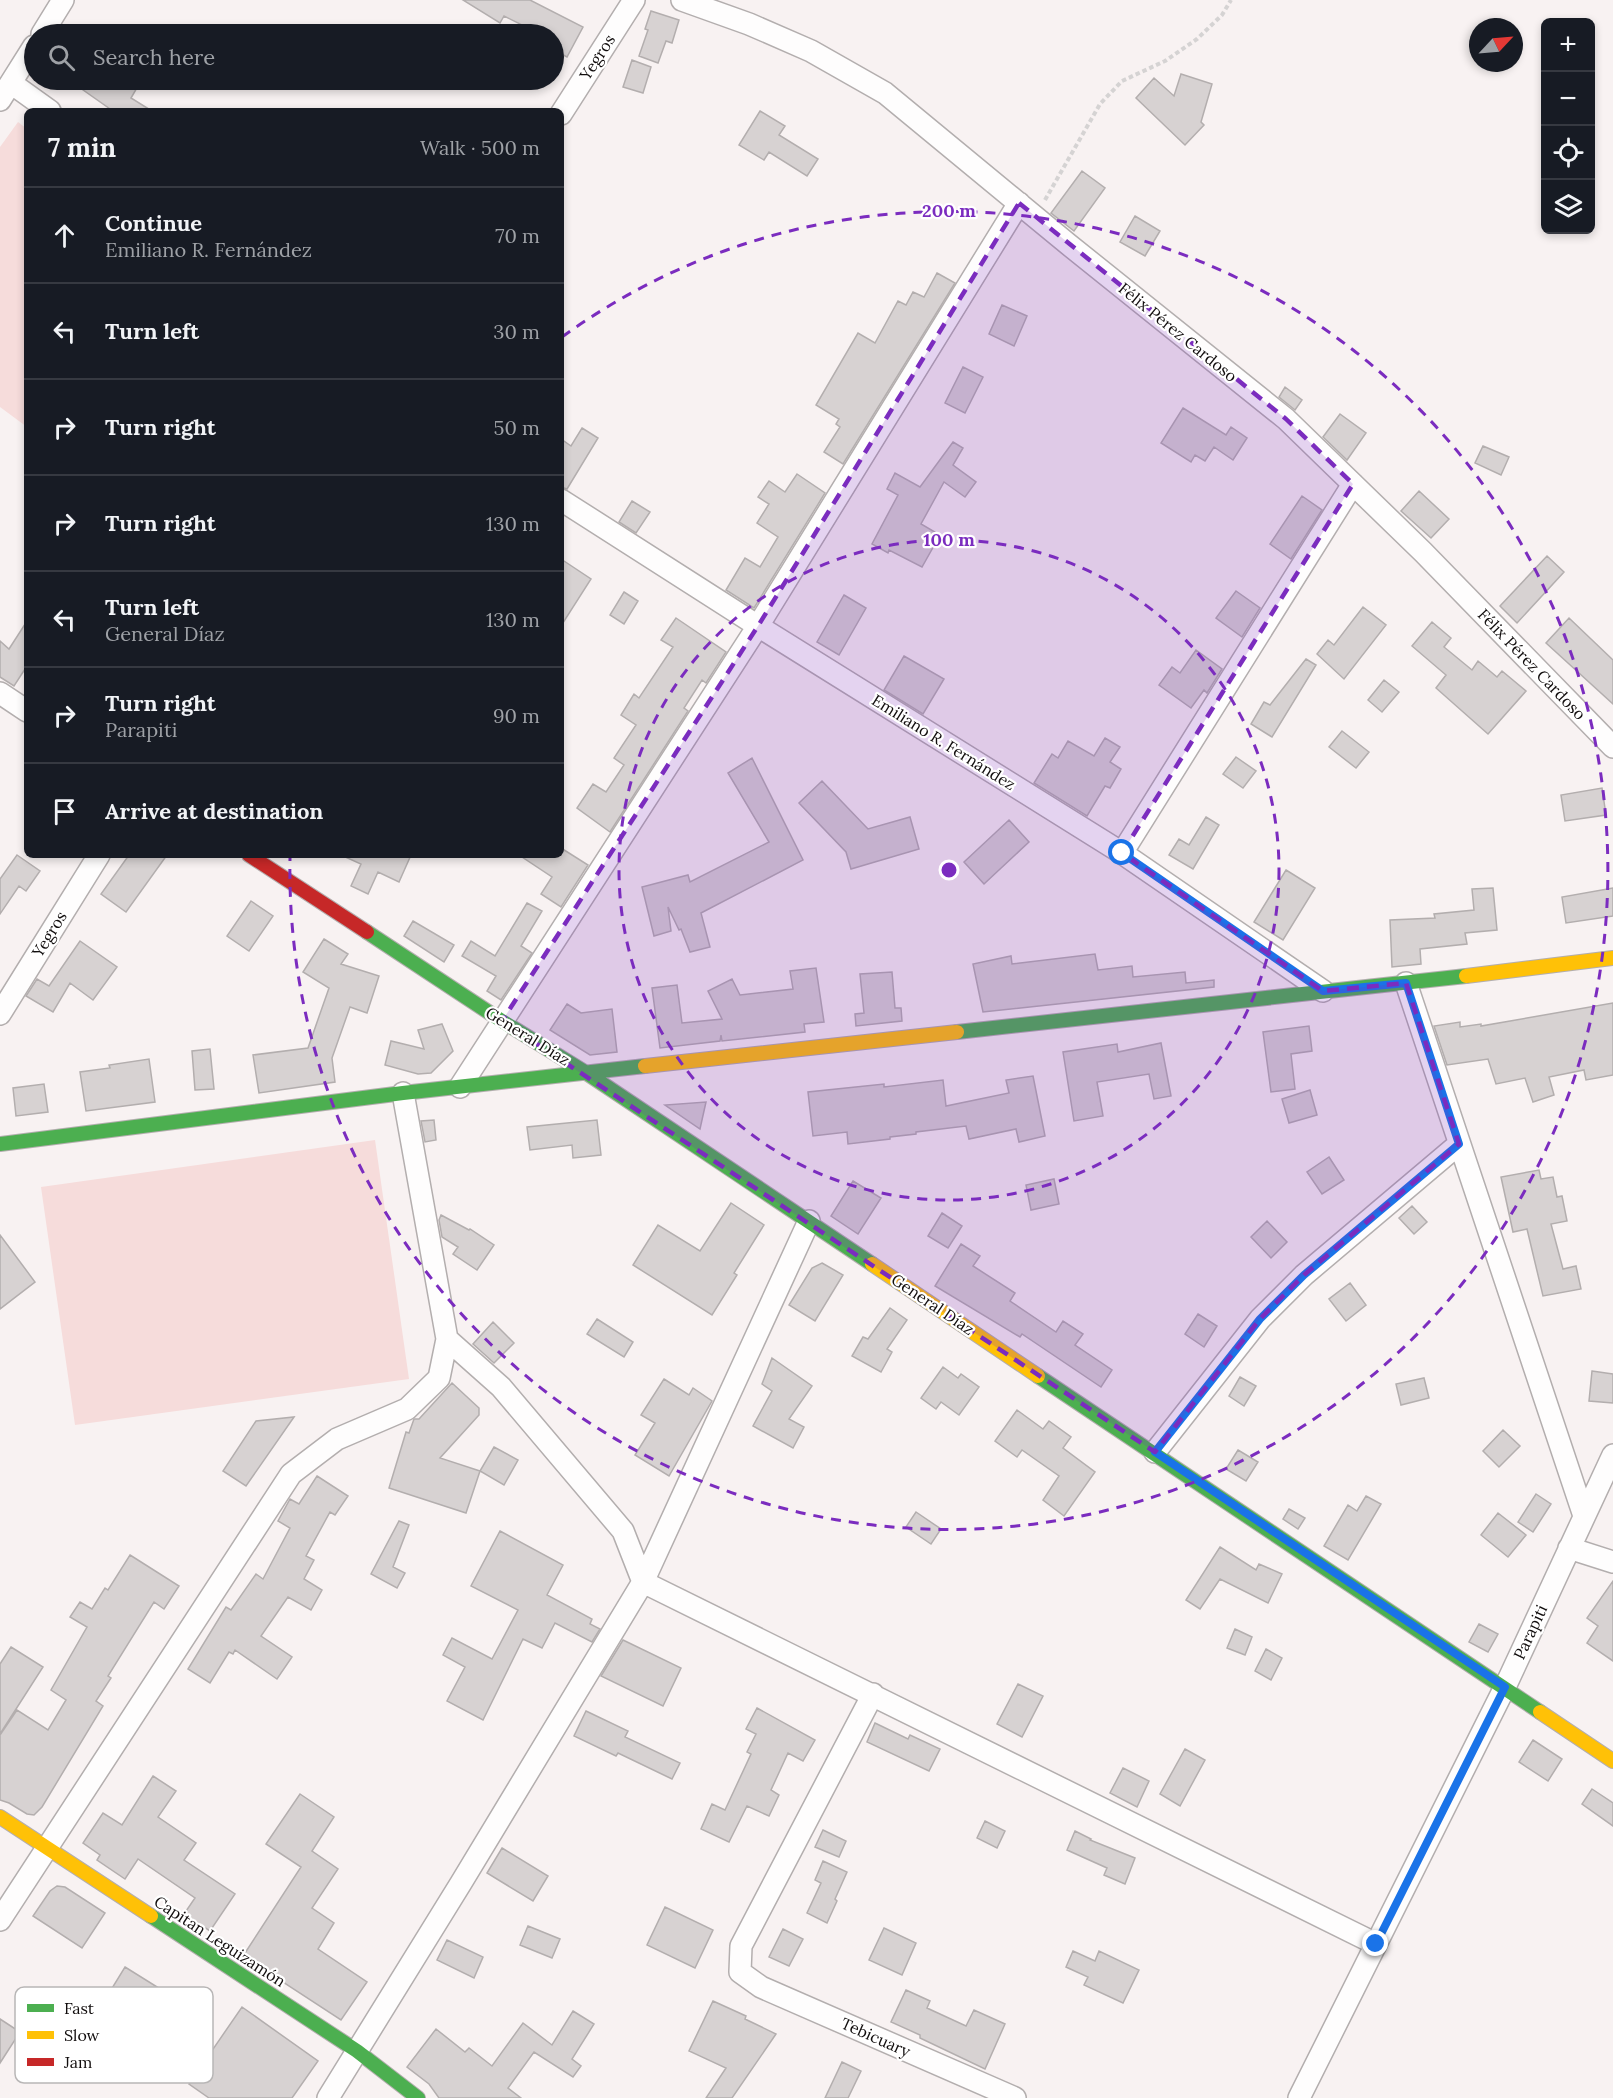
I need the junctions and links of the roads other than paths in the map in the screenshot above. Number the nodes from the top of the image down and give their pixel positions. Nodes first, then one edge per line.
1 (63, 0) edge
2 (634, 0) edge
3 (682, 0) edge
4 (48, 24) edge
5 (24, 62) edge
6 (5, 92) edge
7 (43, 108) edge
8 (564, 109) edge
9 (1027, 210) junction
10 (1353, 484) junction
11 (564, 502) edge
12 (758, 626) junction
13 (0, 693) edge
14 (24, 709) edge
15 (1613, 747) edge
16 (1122, 853) junction
17 (97, 858) edge
18 (254, 858) edge
19 (1613, 958) edge
20 (1406, 983) junction
21 (1323, 991) junction
22 (0, 1014) edge
23 (502, 1021) junction
24 (588, 1074) junction
25 (460, 1087) junction
26 (403, 1093) junction
27 (0, 1144) edge
28 (1459, 1144) junction
29 (809, 1221) junction
30 (447, 1339) junction
31 (1155, 1452) junction
32 (1613, 1455) edge
33 (1584, 1516) junction
34 (1569, 1548) junction
35 (1613, 1562) edge
36 (643, 1581) junction
37 (1505, 1687) junction
38 (873, 1694) junction
39 (1613, 1761) edge
40 (0, 1817) edge
41 (48, 1848) junction
42 (0, 1920) edge
43 (1376, 1944) junction
44 (357, 2051) junction
45 (328, 2098) edge
46 (418, 2098) edge
47 (1015, 2098) edge
48 (1299, 2098) edge

1 - 4 street
2 - 8 street, Yegros
3 - 9 street, Félix Pérez Cardoso
5 - 6 street
6 - 7 street
9 - 10 street, Félix Pérez Cardoso
9 - 12 street
10 - 15 street, Félix Pérez Cardoso
10 - 16 street
11 - 12 street, Emiliano R. Fernández
12 - 16 street, Emiliano R. Fernández
12 - 23 street
13 - 14 street
16 - 21 street, Emiliano R. Fernández
17 - 22 street, Yegros
18 - 23 street, General Díaz
19 - 20 street
20 - 21 street
20 - 28 street
21 - 24 street
23 - 24 street, General Díaz
23 - 25 street
24 - 25 street
24 - 29 street, General Díaz
25 - 26 street
26 - 27 street
26 - 30 street
28 - 31 street
28 - 33 street
29 - 31 street, General Díaz
29 - 36 street
30 - 36 street
30 - 41 street
31 - 37 street, General Díaz
32 - 33 street, Parapiti
33 - 34 street, Parapiti
34 - 35 street
34 - 37 street, Parapiti
36 - 38 street
36 - 44 street
37 - 39 street, General Díaz
37 - 43 street, Parapiti
38 - 43 street
38 - 47 street, Tebicuary
40 - 41 street, Capitan Leguizamón
41 - 42 street
41 - 44 street, Capitan Leguizamón
43 - 48 street, Parapiti
44 - 45 street
44 - 46 street, Capitan Leguizamón

